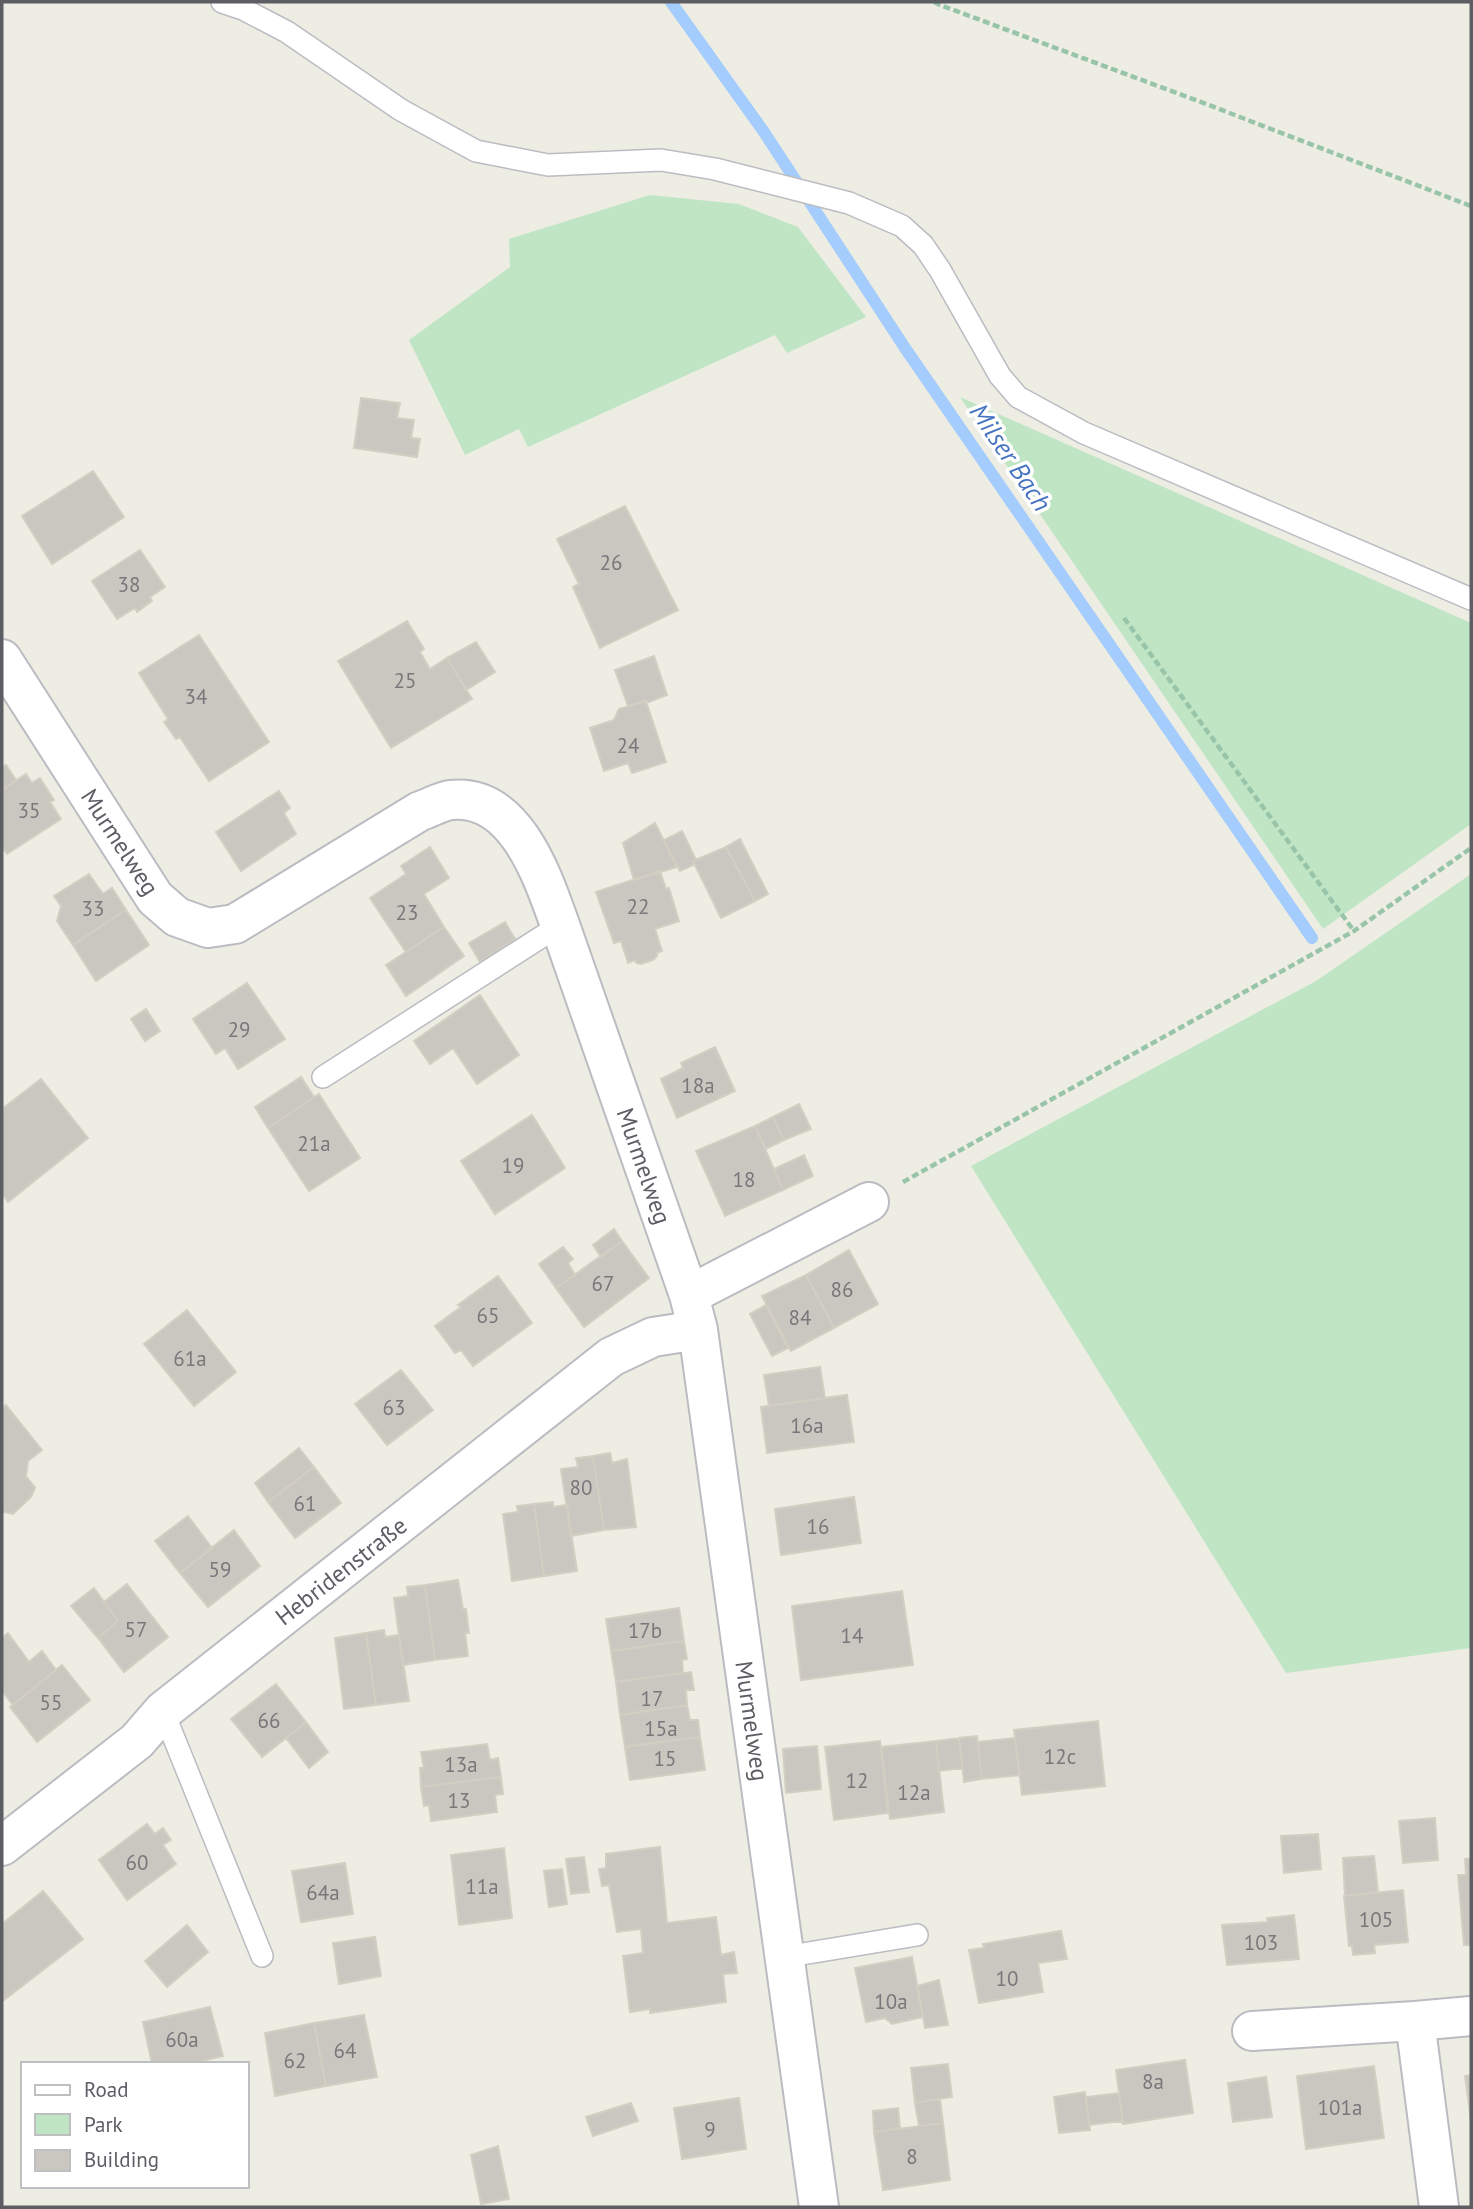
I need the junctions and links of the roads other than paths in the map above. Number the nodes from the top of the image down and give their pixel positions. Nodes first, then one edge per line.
1 (222, 2) edge
2 (1471, 599) edge
3 (2, 659) edge
4 (560, 925) junction
5 (323, 1077) dead end
6 (869, 1202) road end
7 (693, 1313) junction
8 (163, 1711) junction
9 (2, 1846) edge
10 (917, 1935) dead end
11 (262, 1956) dead end
12 (784, 1957) junction
13 (1471, 2016) edge
14 (1415, 2021) junction
15 (1252, 2031) dead end
16 (819, 2207) edge
17 (1439, 2207) edge

1 - 2 lane
3 - 4 street, Murmelweg
4 - 5 lane
4 - 7 street, Murmelweg
6 - 7 street, Hebridenstraße
7 - 8 street, Hebridenstraße
7 - 12 street, Murmelweg
8 - 9 street, Hebridenstraße
8 - 11 lane
10 - 12 lane
12 - 16 street, Murmelweg
13 - 14 street
14 - 15 street
14 - 17 street

